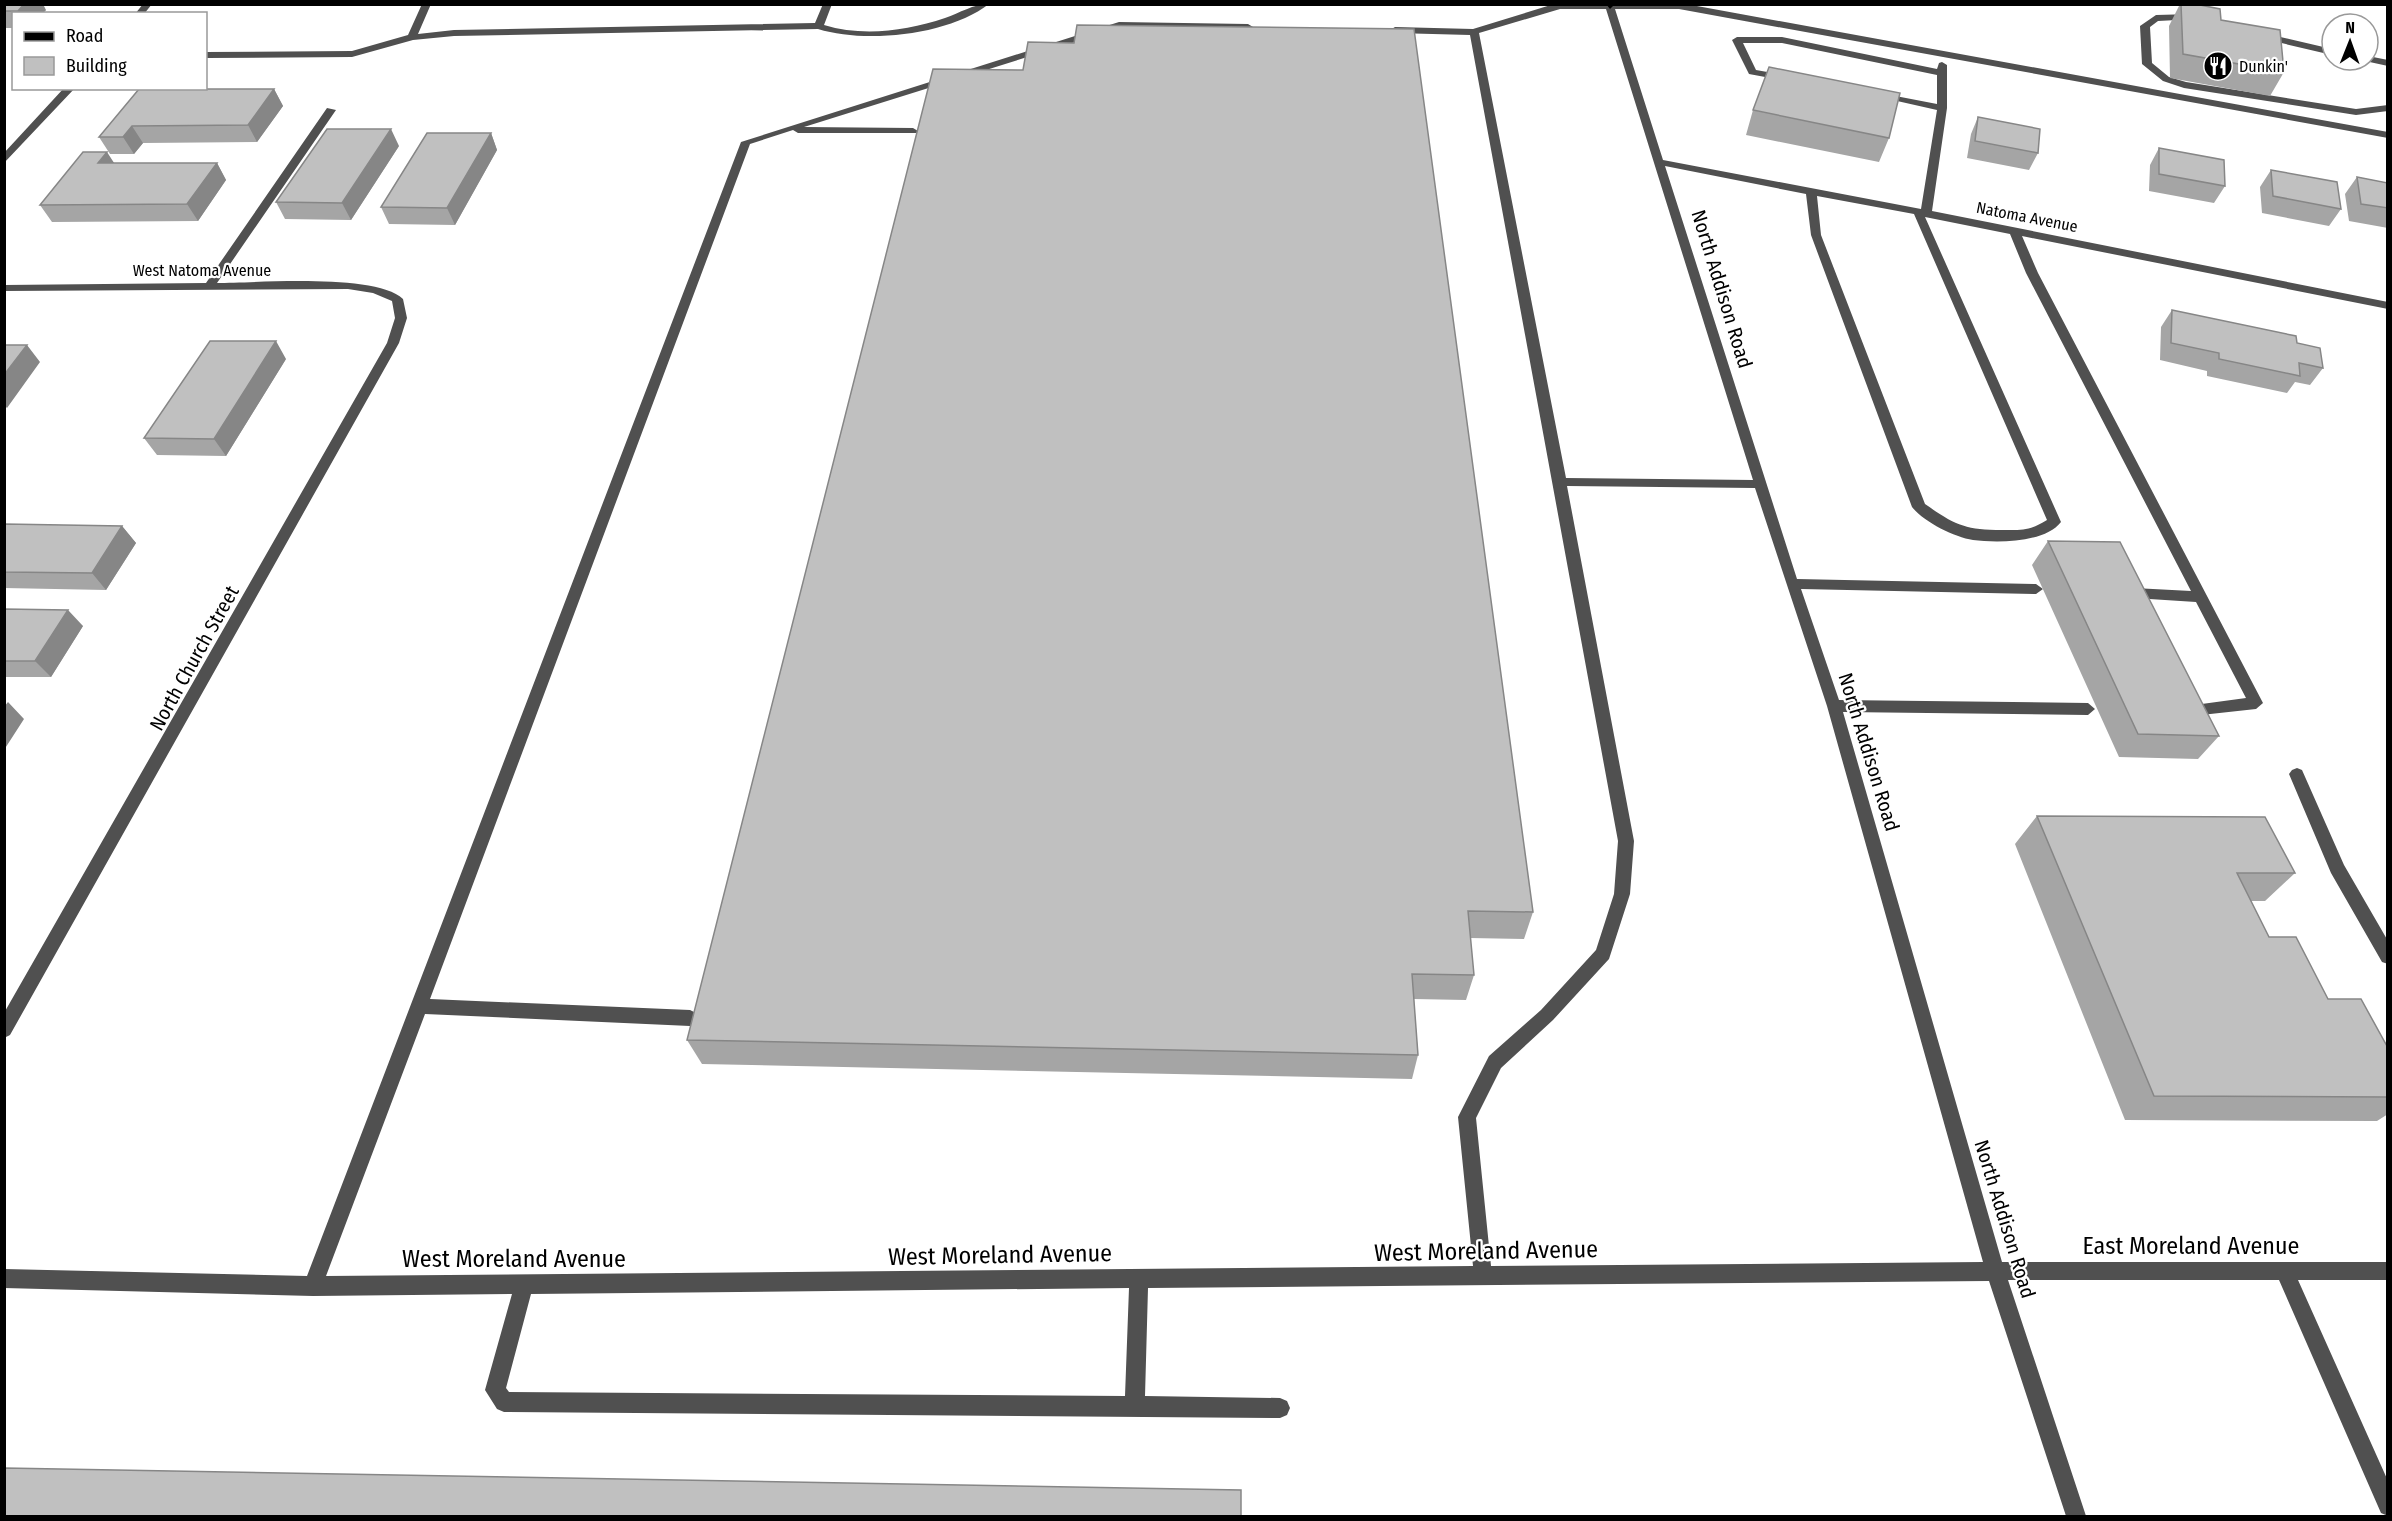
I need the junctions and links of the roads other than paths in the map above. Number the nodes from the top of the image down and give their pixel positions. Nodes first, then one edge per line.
1 (427, 4) edge
2 (828, 4) edge
3 (985, 4) edge
4 (1610, 5) edge
5 (1726, 9) edge
6 (2200, 18) edge
7 (819, 26) junction
8 (1261, 28) edge
9 (1379, 30) edge
10 (1474, 32) junction
11 (2253, 33) edge
12 (412, 37) junction
13 (2320, 49) edge
14 (1942, 53) junction
15 (207, 55) edge
16 (1942, 73) junction
17 (1797, 81) edge
18 (68, 90) edge
19 (1864, 93) edge
20 (1942, 108) junction
21 (2388, 108) edge
22 (331, 110) dead end
23 (783, 130) junction
24 (913, 131) dead end
25 (2388, 135) edge
26 (4, 160) edge
27 (1659, 162) junction
28 (1810, 191) junction
29 (1922, 212) junction
30 (2014, 231) junction
31 (209, 287) junction
32 (4, 288) edge
33 (397, 300) joint
34 (2388, 306) edge
35 (1560, 482) junction
36 (1760, 484) junction
37 (1792, 584) junction
38 (2036, 589) dead end
39 (2134, 593) edge
40 (2201, 597) junction
41 (1834, 706) junction
42 (2088, 709) dead end
43 (2192, 710) edge
44 (2296, 774) dead end
45 (2388, 957) edge
46 (420, 1006) junction
47 (10, 1012) edge
48 (690, 1018) edge
49 (4, 1030) edge
50 (1995, 1271) junction
51 (2388, 1271) edge
52 (2285, 1272) junction
53 (1483, 1276) junction
54 (4, 1278) edge
55 (1139, 1280) junction
56 (524, 1285) junction
57 (313, 1286) junction
58 (1135, 1406) junction
59 (1280, 1408) dead end
60 (2388, 1506) edge
61 (2076, 1516) edge

1 - 12 street
2 - 7 street
3 - 7 street
4 - 5 street
4 - 10 street
4 - 27 street, North Addison Road
5 - 14 street
6 - 21 street
7 - 12 street
8 - 23 street
9 - 10 street
10 - 35 street
11 - 13 street
12 - 15 street
14 - 16 street
14 - 25 street
16 - 17 street
16 - 20 street
18 - 26 street
19 - 20 street
20 - 29 street
22 - 31 street
23 - 24 street
23 - 46 street
27 - 28 street, Natoma Avenue
27 - 36 street, North Addison Road
28 - 29 street, Natoma Avenue
28 - 29 street
29 - 30 street, Natoma Avenue
30 - 34 street, Natoma Avenue
30 - 40 street
31 - 32 street, West Natoma Avenue
31 - 33 street, West Natoma Avenue
33 - 47 street, North Church Street
35 - 36 street
35 - 53 street
36 - 37 street, North Addison Road
37 - 38 street
37 - 41 street, North Addison Road
39 - 40 street
40 - 43 street
41 - 42 street
41 - 50 street, North Addison Road
44 - 45 street
46 - 48 street
46 - 57 street
47 - 49 street, North Church Street
50 - 52 street, East Moreland Avenue
50 - 53 street, West Moreland Avenue
50 - 61 street, North Addison Road
51 - 52 street, East Moreland Avenue
52 - 60 street
53 - 55 street, West Moreland Avenue
54 - 57 street, West Moreland Avenue
55 - 56 street, West Moreland Avenue
55 - 58 street
56 - 57 street, West Moreland Avenue
56 - 58 street
58 - 59 street

